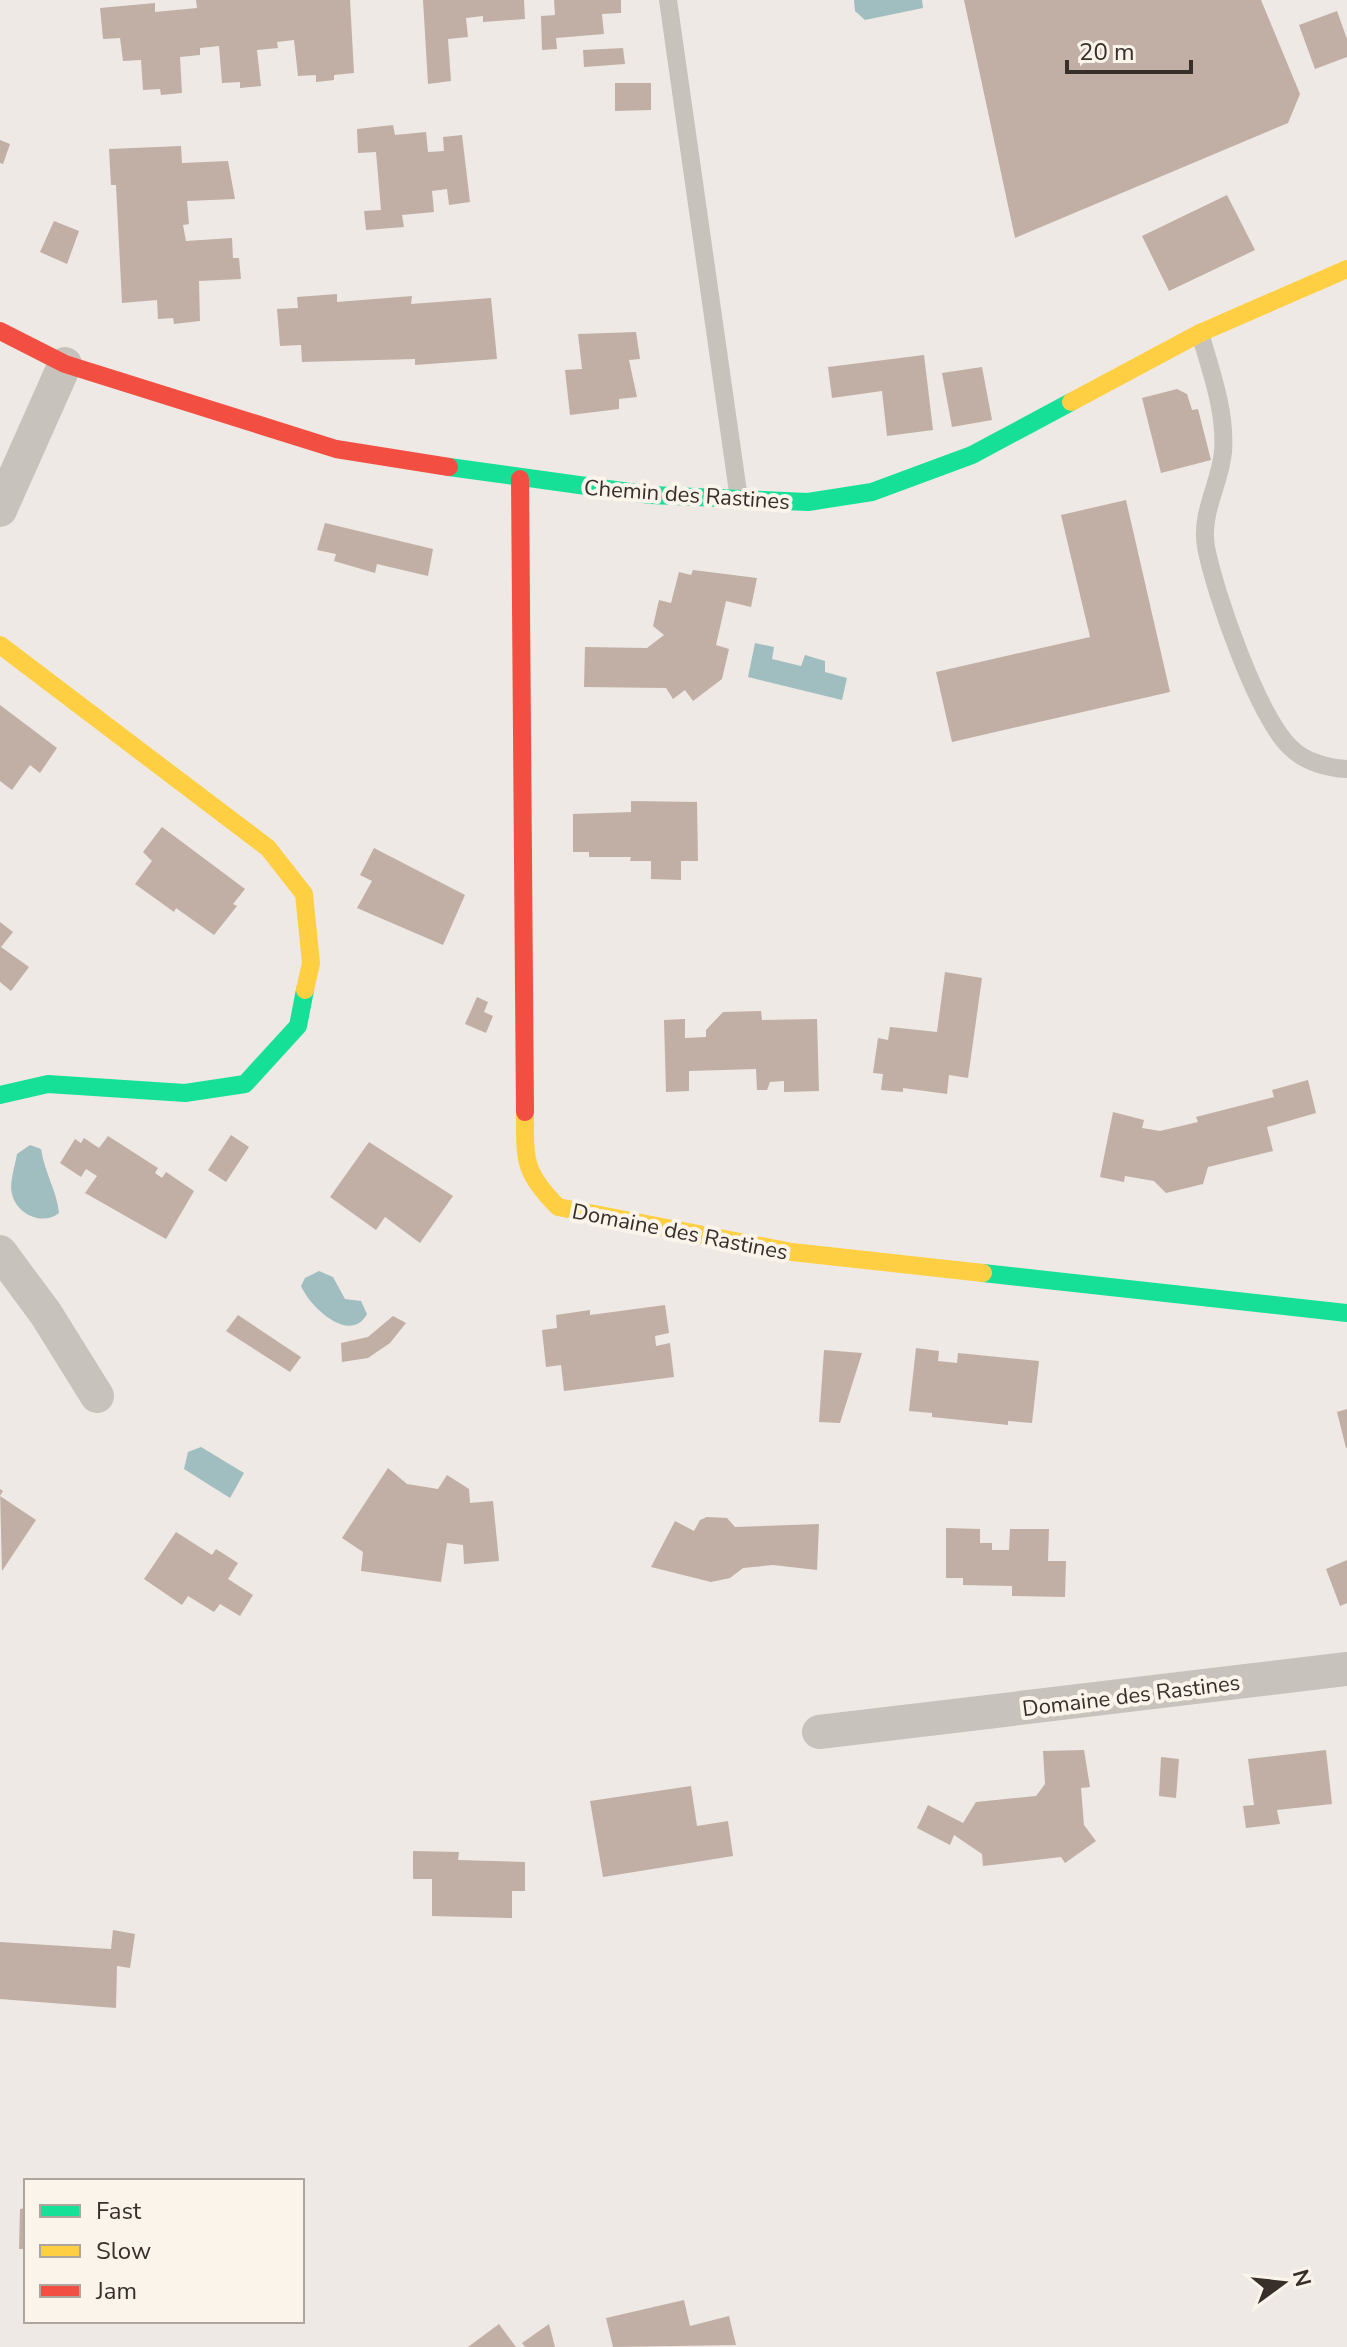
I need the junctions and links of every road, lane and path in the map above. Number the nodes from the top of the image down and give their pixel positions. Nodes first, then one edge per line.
1 (668, 0) edge
2 (1347, 269) edge
3 (0, 331) edge
4 (1200, 333) junction
5 (65, 364) junction
6 (520, 479) junction
7 (739, 499) junction
8 (0, 510) edge
9 (0, 645) edge
10 (1347, 769) edge
11 (0, 1095) edge
12 (0, 1252) edge
13 (1347, 1313) edge
14 (97, 1396) dead end
15 (1347, 1669) edge
16 (819, 1732) dead end

1 - 7 lane
2 - 4 street, Chemin des Rastines
3 - 5 street, Chemin des Rastines
4 - 7 street, Chemin des Rastines
4 - 10 lane
5 - 6 street, Chemin des Rastines
5 - 8 street
6 - 7 street, Chemin des Rastines
6 - 13 street, Domaine des Rastines
9 - 11 street
12 - 14 street
15 - 16 street, Domaine des Rastines

